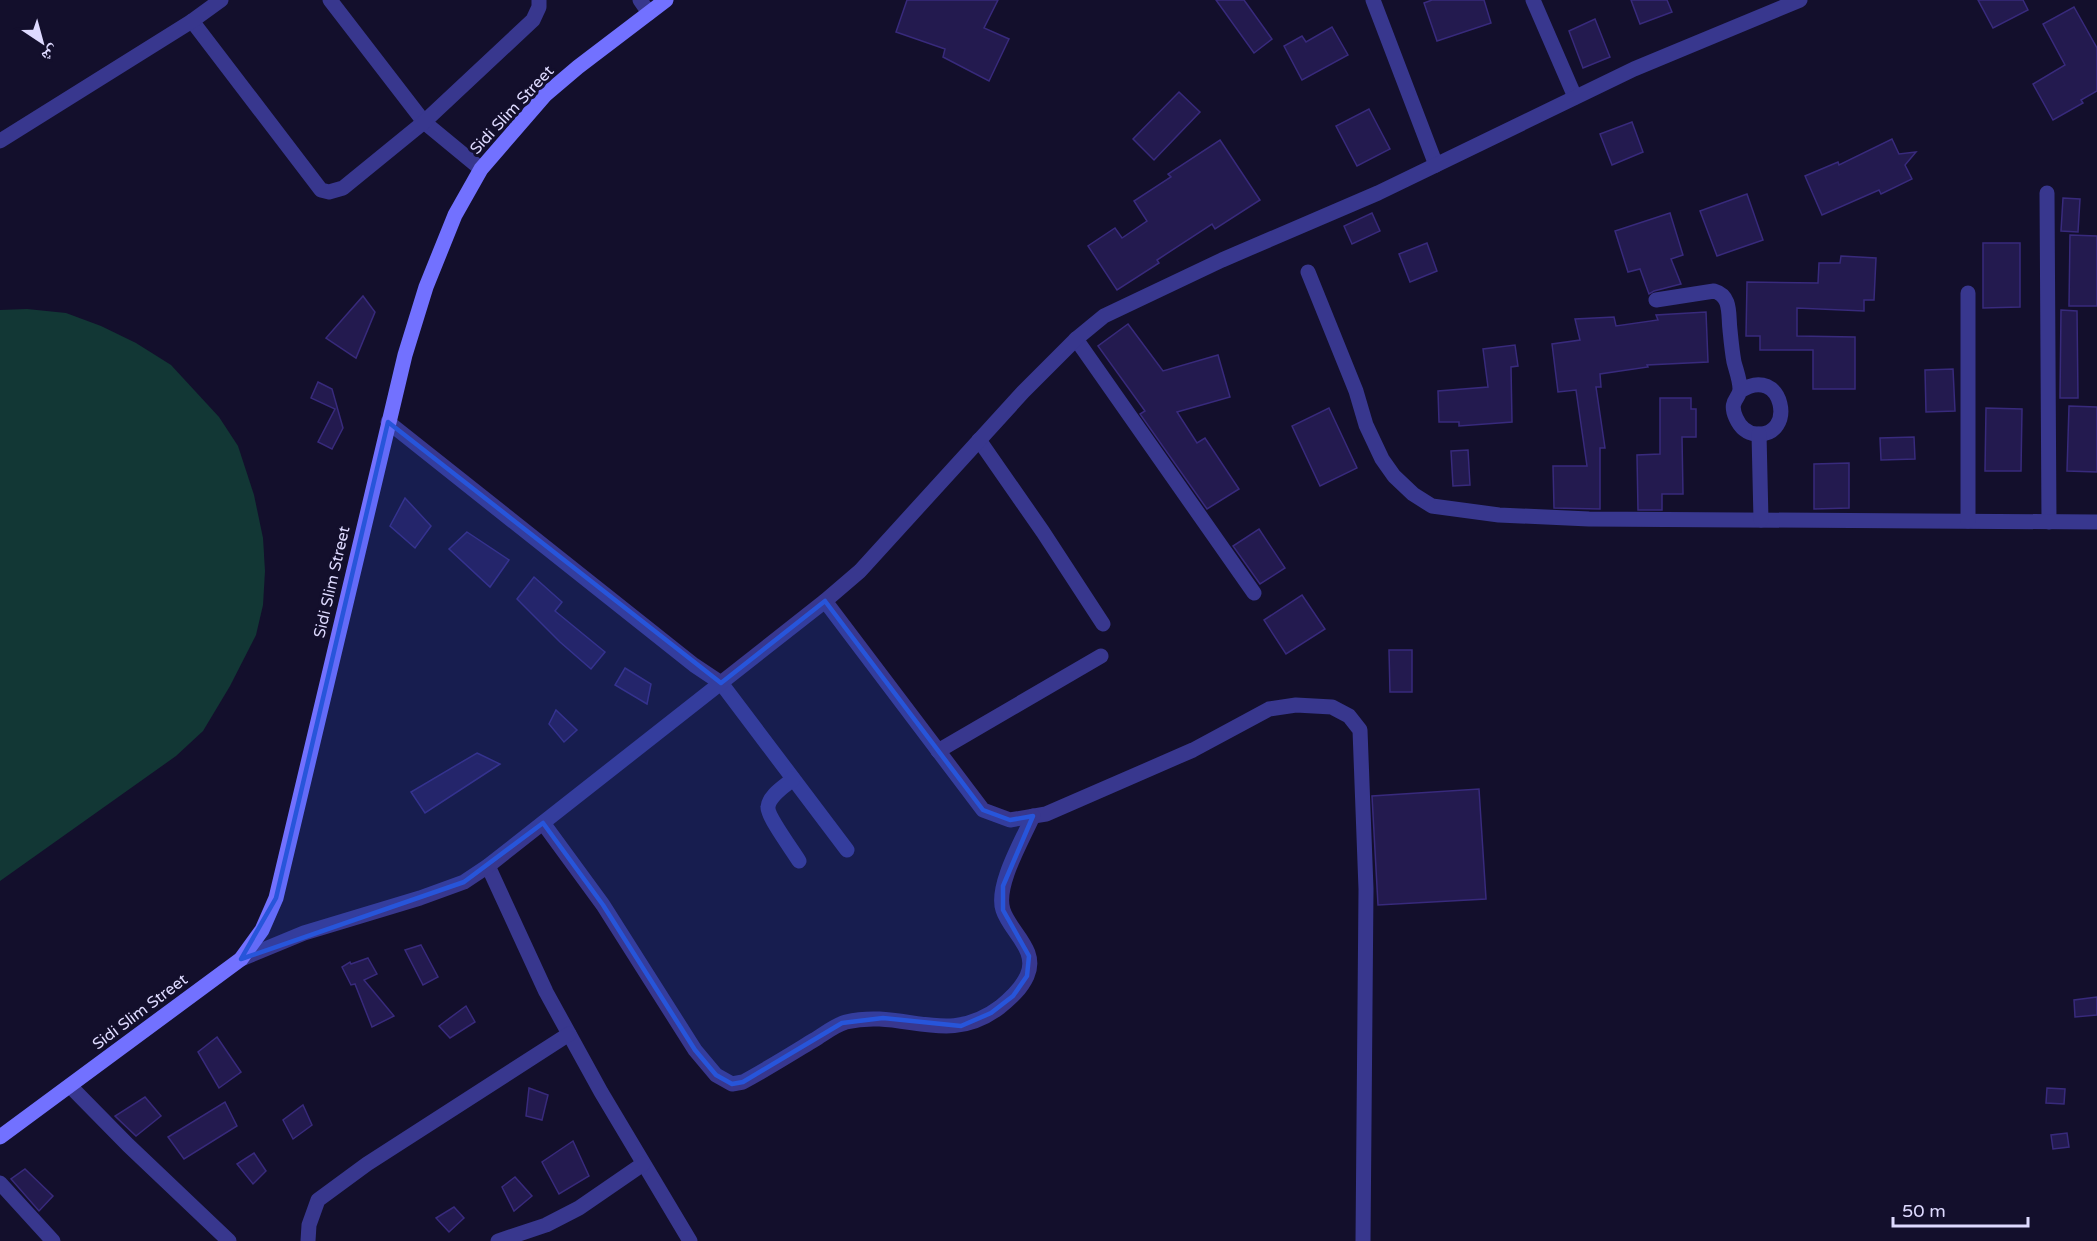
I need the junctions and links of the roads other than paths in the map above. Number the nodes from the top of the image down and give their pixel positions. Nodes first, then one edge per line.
1 (221, 0) edge
2 (330, 0) edge
3 (539, 0) edge
4 (666, 0) edge
5 (1373, 0) edge
6 (1533, 0) edge
7 (1800, 0) edge
8 (645, 6) edge
9 (192, 21) junction
10 (1575, 97) junction
11 (424, 122) junction
12 (0, 141) edge
13 (1436, 165) junction
14 (481, 169) junction
15 (2047, 193) dead end
16 (1308, 272) dead end
17 (1968, 293) dead end
18 (1656, 300) dead end
19 (1076, 339) junction
20 (1740, 391) junction
21 (388, 422) junction
22 (1759, 434) junction
23 (979, 440) junction
24 (1761, 520) junction
25 (1968, 521) junction
26 (2049, 522) junction
27 (2097, 522) edge
28 (1254, 593) dead end
29 (825, 602) junction
30 (1103, 624) dead end
31 (1101, 656) dead end
32 (721, 683) junction
33 (938, 751) junction
34 (793, 779) junction
35 (1033, 816) junction
36 (543, 823) junction
37 (847, 850) dead end
38 (799, 861) dead end
39 (488, 866) junction
40 (241, 959) junction
41 (569, 1034) junction
42 (70, 1086) junction
43 (0, 1137) edge
44 (643, 1164) junction
45 (0, 1183) edge
46 (53, 1241) edge
47 (229, 1241) edge
48 (308, 1241) edge
49 (498, 1241) edge
50 (690, 1241) edge
51 (1363, 1241) edge

1 - 9 street
2 - 11 street
3 - 11 street
4 - 8 main road, Sidi Slim Street
5 - 13 street
6 - 10 street
7 - 10 street
8 - 14 main road, Sidi Slim Street
9 - 11 street
9 - 12 street
10 - 13 street
11 - 14 street
13 - 19 street
14 - 21 main road, Sidi Slim Street
15 - 26 street
16 - 24 street
17 - 25 street
18 - 20 street
19 - 23 street
19 - 28 street
20 - 22 street
20 - 22 street
21 - 32 street
21 - 40 main road, Sidi Slim Street
22 - 24 street
23 - 29 street
23 - 30 street
24 - 25 street
25 - 26 street
26 - 27 street
29 - 32 street
29 - 33 street
31 - 33 street
32 - 34 street
32 - 36 street
33 - 35 street
34 - 37 street
34 - 38 street
35 - 36 street
35 - 51 street
36 - 39 street
39 - 40 street
39 - 41 street
40 - 42 main road, Sidi Slim Street
41 - 44 street
41 - 48 street
42 - 43 main road, Sidi Slim Street
42 - 47 street
44 - 49 street
44 - 50 street
45 - 46 street

